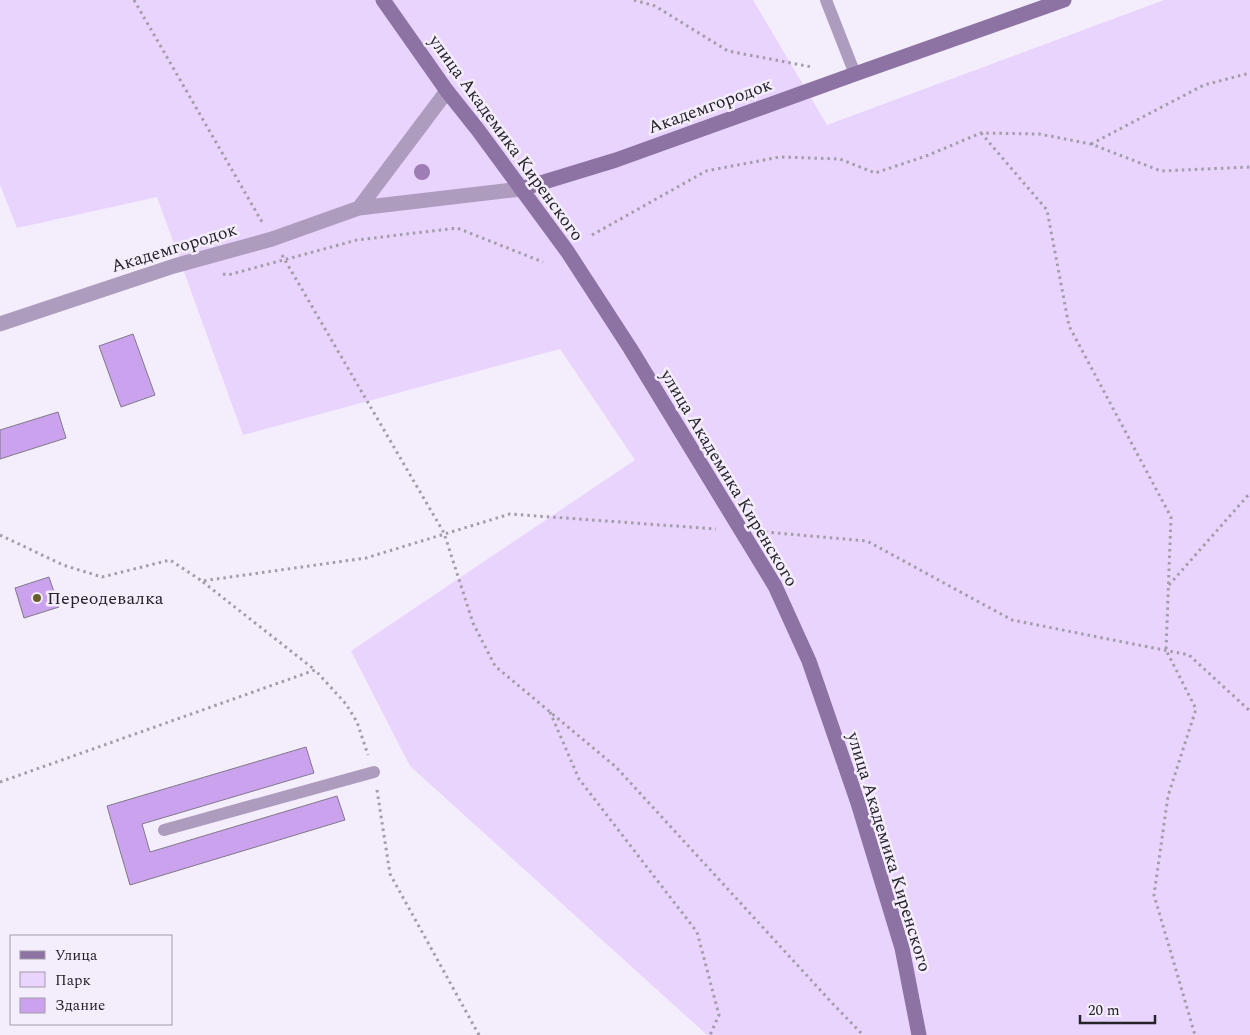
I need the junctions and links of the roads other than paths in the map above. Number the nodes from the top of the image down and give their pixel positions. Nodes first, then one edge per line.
1 (383, 0) edge
2 (826, 0) edge
3 (1064, 0) edge
4 (855, 74) junction
5 (447, 91) junction
6 (521, 189) junction
7 (359, 208) junction
8 (0, 324) edge
9 (374, 772) dead end
10 (164, 830) dead end
11 (918, 1035) edge

1 - 5 main road, улица Академика Киренского
2 - 4 lane
3 - 4 main road, Академгородок
4 - 6 main road, Академгородок
5 - 6 main road, улица Академика Киренского
5 - 7 street
6 - 7 street, Академгородок
6 - 11 main road, улица Академика Киренского
7 - 8 street, Академгородок
9 - 10 lane

